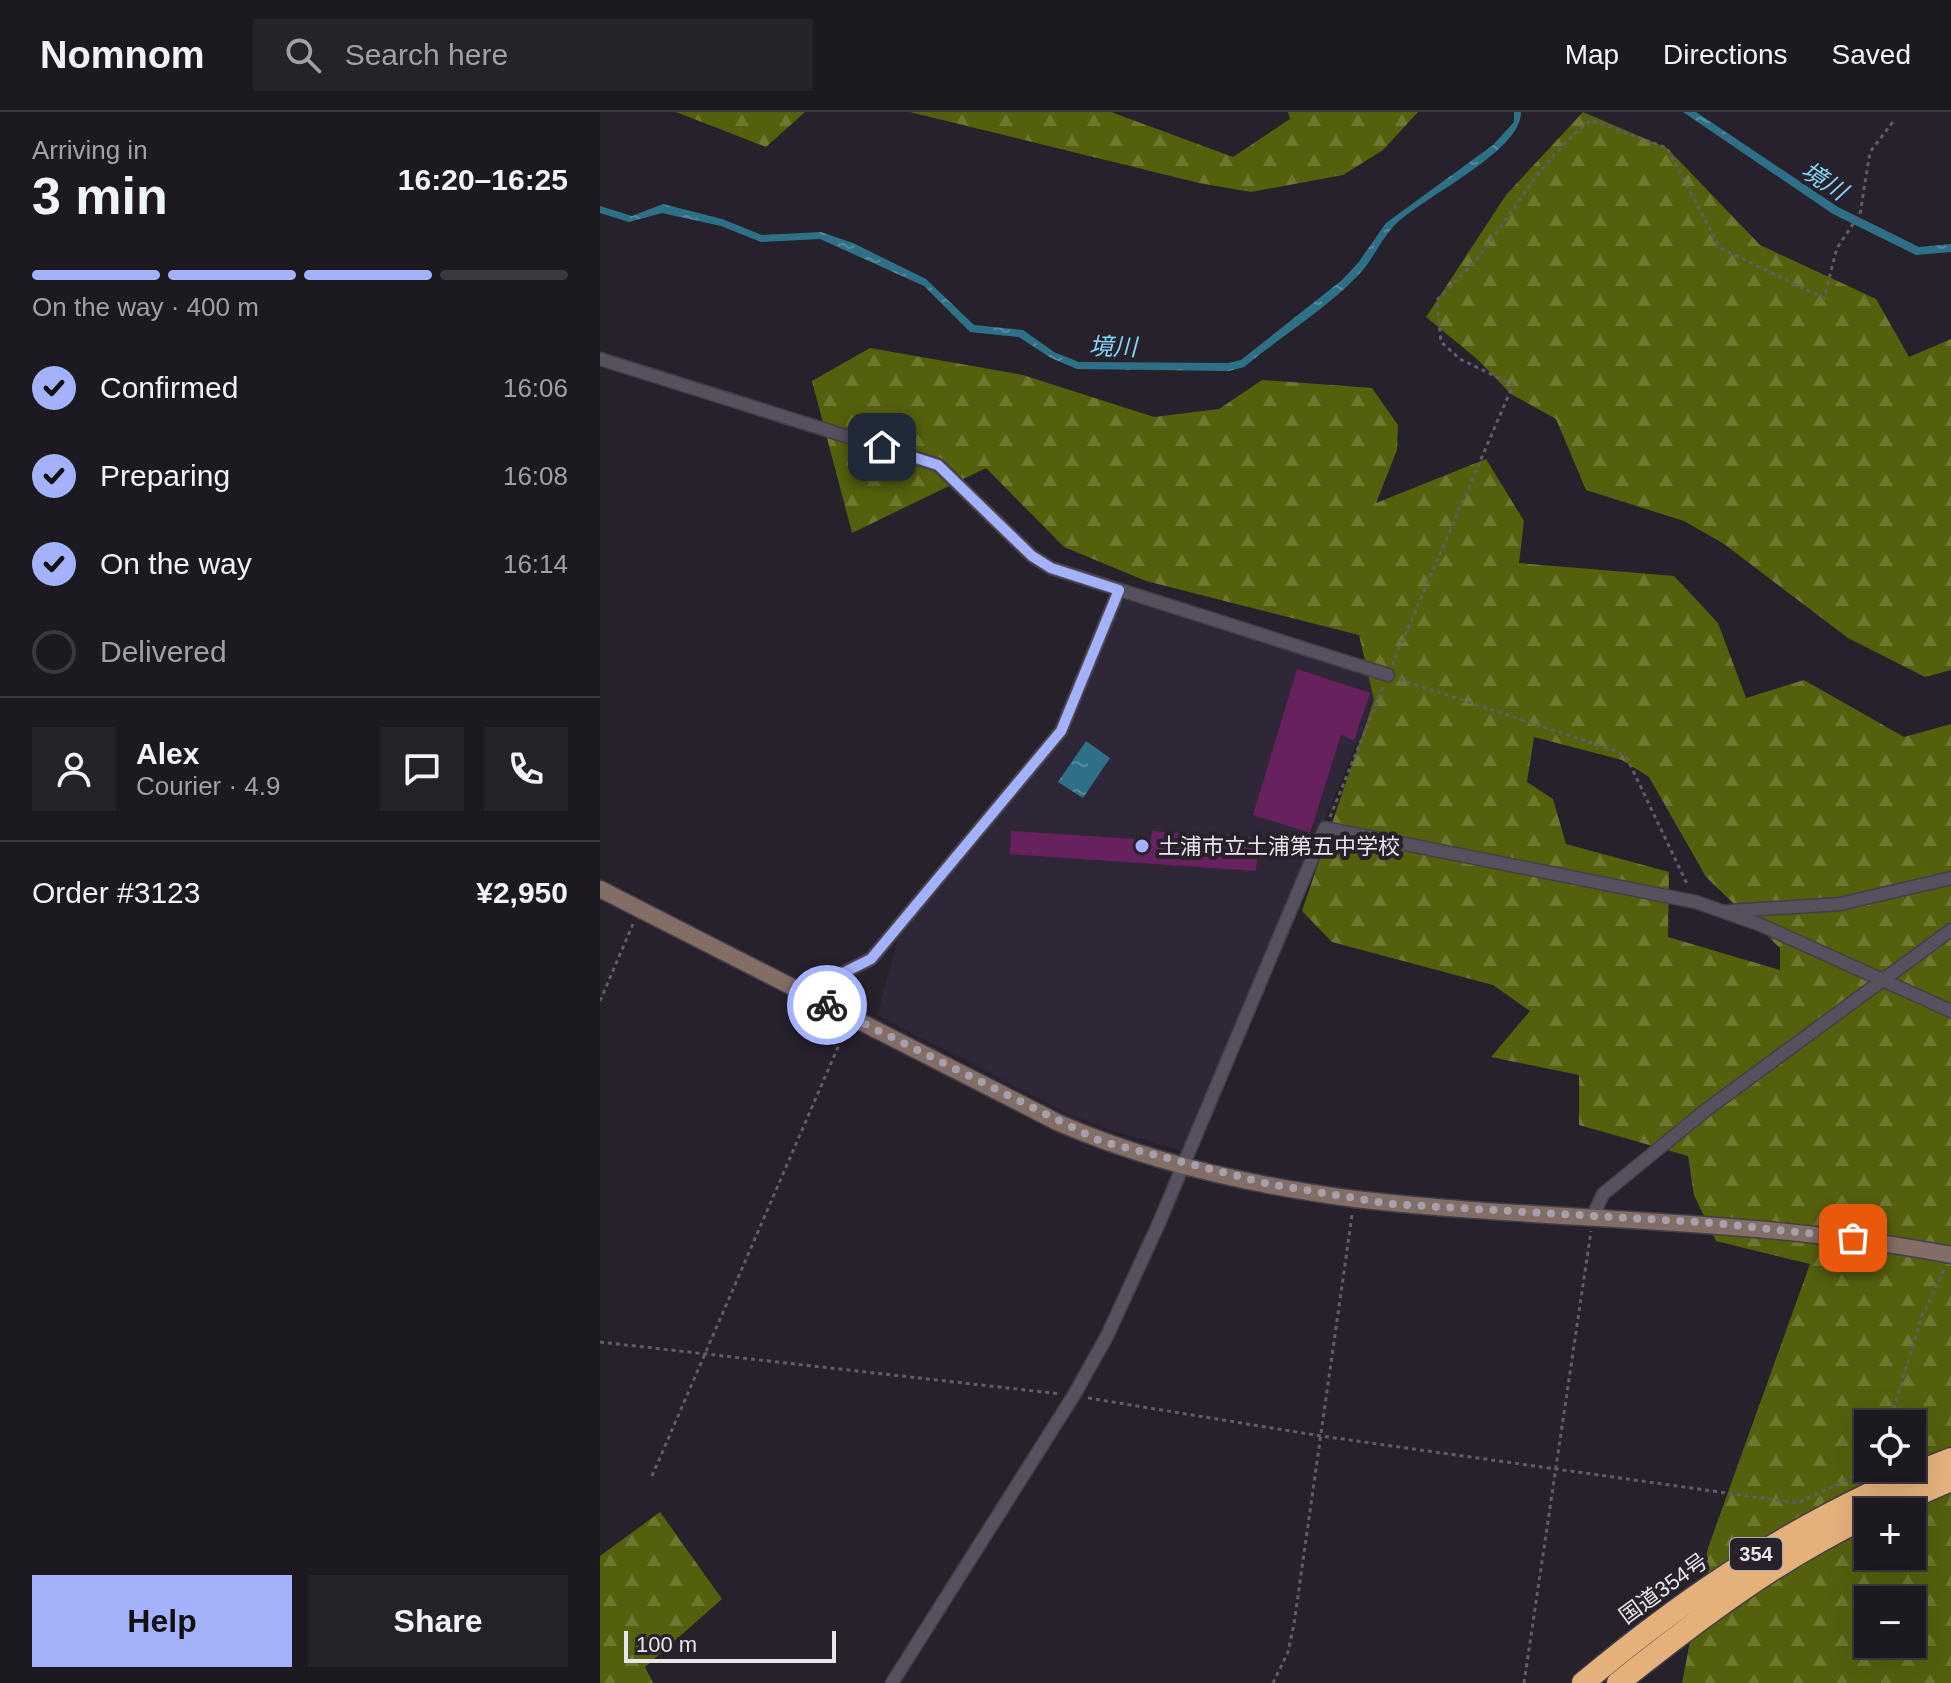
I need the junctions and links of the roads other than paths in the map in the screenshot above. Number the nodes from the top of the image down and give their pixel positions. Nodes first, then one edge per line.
1 (600, 359) edge
2 (1119, 590) junction
3 (1388, 675) road end
4 (1951, 878) edge
5 (600, 889) edge
6 (1722, 911) junction
7 (1951, 930) edge
8 (1883, 982) junction
9 (804, 994) junction
10 (1951, 1011) edge
11 (1182, 1163) junction
12 (1593, 1216) junction
13 (1951, 1255) edge
14 (1951, 1459) edge
15 (1951, 1480) edge
16 (1909, 1498) edge
17 (1854, 1524) edge
18 (892, 1683) edge
19 (1583, 1683) edge
20 (1618, 1683) edge

1 - 2 street
2 - 3 street
2 - 9 street
4 - 6 street
5 - 9 street
6 - 8 street
6 - 11 street
7 - 8 street
8 - 10 street
8 - 12 street
9 - 11 street
11 - 12 street
11 - 18 street
12 - 13 street
14 - 19 highway, 国道354号 / 354
15 - 16 highway
17 - 20 highway, 国道354号 / 354

